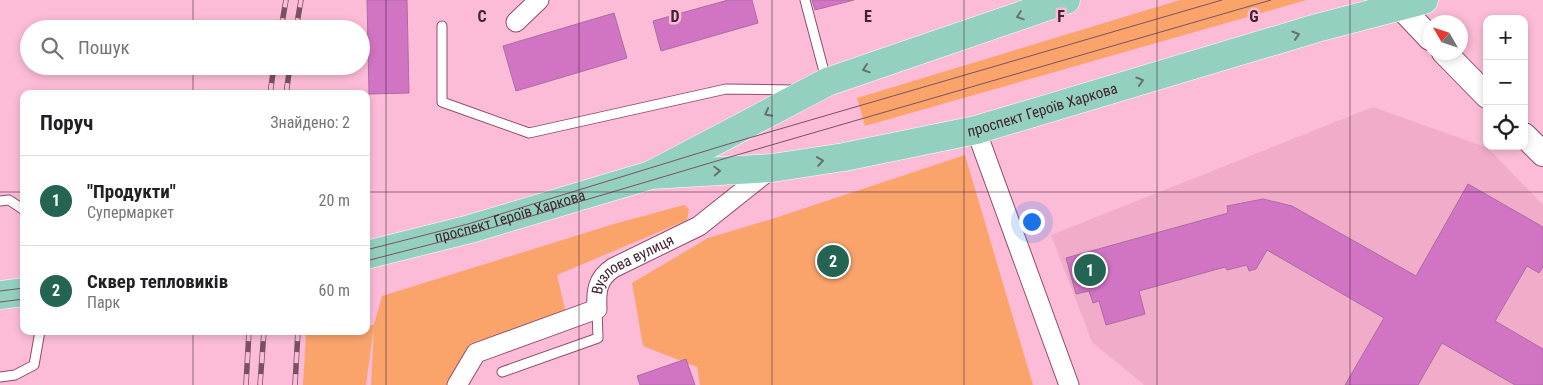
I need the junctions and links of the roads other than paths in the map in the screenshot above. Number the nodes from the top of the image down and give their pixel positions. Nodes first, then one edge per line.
1 (539, 0) edge
2 (805, 0) edge
3 (1066, 0) edge
4 (1406, 2) edge
5 (516, 22) dead end
6 (442, 26) dead end
7 (1423, 28) edge
8 (1452, 60) edge
9 (819, 86) junction
10 (1483, 92) edge
11 (976, 130) junction
12 (1528, 139) edge
13 (1543, 154) edge
14 (772, 168) junction
15 (651, 175) junction
16 (0, 201) edge
17 (20, 207) edge
18 (370, 254) edge
19 (20, 292) edge
20 (0, 295) edge
21 (597, 309) junction
22 (39, 335) edge
23 (502, 372) dead end
24 (0, 378) edge
25 (457, 385) edge
26 (1069, 385) edge

1 - 5 street
2 - 9 lane
3 -> 9 main road, проспект Героїв Харкова
4 - 7 street
11 -> 4 main road, проспект Героїв Харкова
6 - 9 lane
8 - 10 street
9 -> 15 main road, проспект Героїв Харкова
14 -> 11 main road, проспект Героїв Харкова
11 - 26 street
12 - 13 street
15 -> 14 main road, проспект Героїв Харкова
14 - 21 street, Вузлова вулиця
15 - 18 main road, проспект Героїв Харкова
16 - 17 lane
19 - 20 main road
21 - 23 lane
21 - 25 street, Вузлова вулиця
22 - 24 lane

